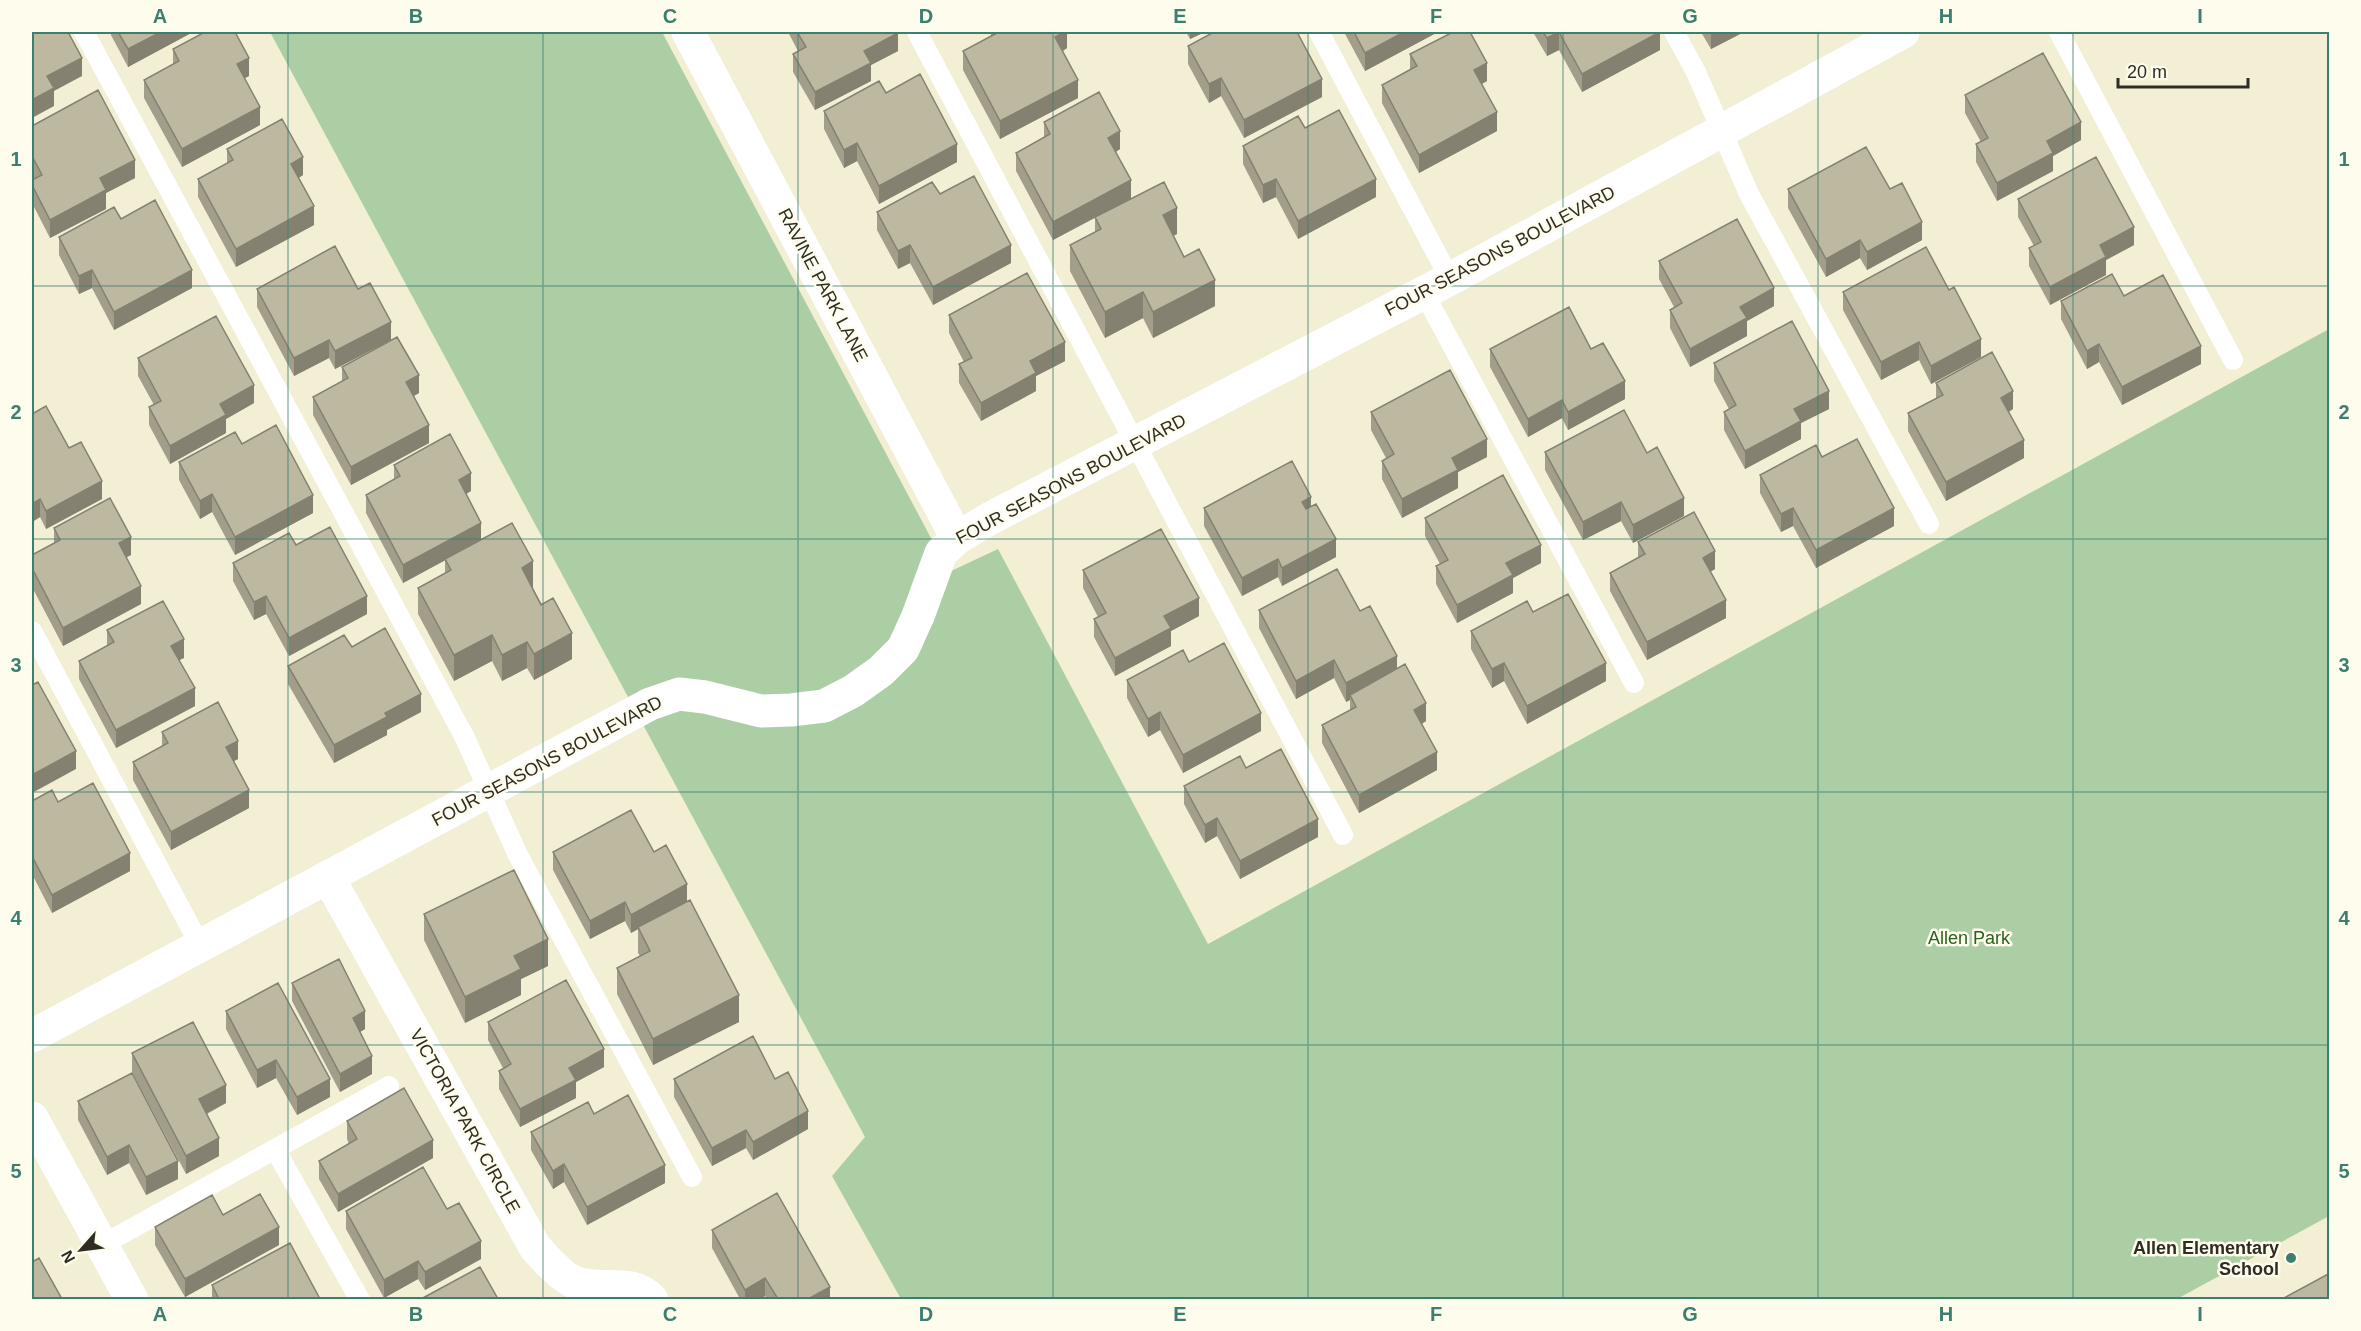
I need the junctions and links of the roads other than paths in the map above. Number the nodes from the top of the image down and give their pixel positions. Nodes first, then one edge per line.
1 (84, 32) edge
2 (688, 32) edge
3 (917, 32) edge
4 (1319, 32) edge
5 (1674, 32) edge
6 (1903, 32) edge
7 (2059, 32) edge
8 (1721, 131) junction
9 (1437, 286) junction
10 (2233, 360) dead end
11 (1136, 443) junction
12 (1929, 524) dead end
13 (957, 538) junction
14 (32, 631) edge
15 (1634, 683) dead end
16 (490, 790) junction
17 (1343, 835) dead end
18 (328, 877) junction
19 (200, 945) junction
20 (32, 1036) edge
21 (388, 1086) dead end
22 (32, 1118) edge
23 (275, 1149) junction
24 (692, 1177) dead end
25 (102, 1245) junction
26 (132, 1299) edge
27 (360, 1299) edge
28 (652, 1299) edge

1 - 16 lane
2 - 13 street, RAVINE PARK LANE
3 - 11 lane
4 - 9 lane
5 - 8 lane
6 - 8 street, FOUR SEASONS BOULEVARD
7 - 10 lane
8 - 9 street, FOUR SEASONS BOULEVARD
8 - 12 lane
9 - 11 street, FOUR SEASONS BOULEVARD
9 - 15 lane
11 - 13 street, FOUR SEASONS BOULEVARD
11 - 17 lane
13 - 16 street, FOUR SEASONS BOULEVARD
14 - 19 lane
16 - 18 street, FOUR SEASONS BOULEVARD
16 - 24 lane
18 - 19 street, FOUR SEASONS BOULEVARD
18 - 28 street, VICTORIA PARK CIRCLE
19 - 20 street, FOUR SEASONS BOULEVARD
21 - 23 lane
22 - 25 street
23 - 25 lane
23 - 27 lane
25 - 26 street

